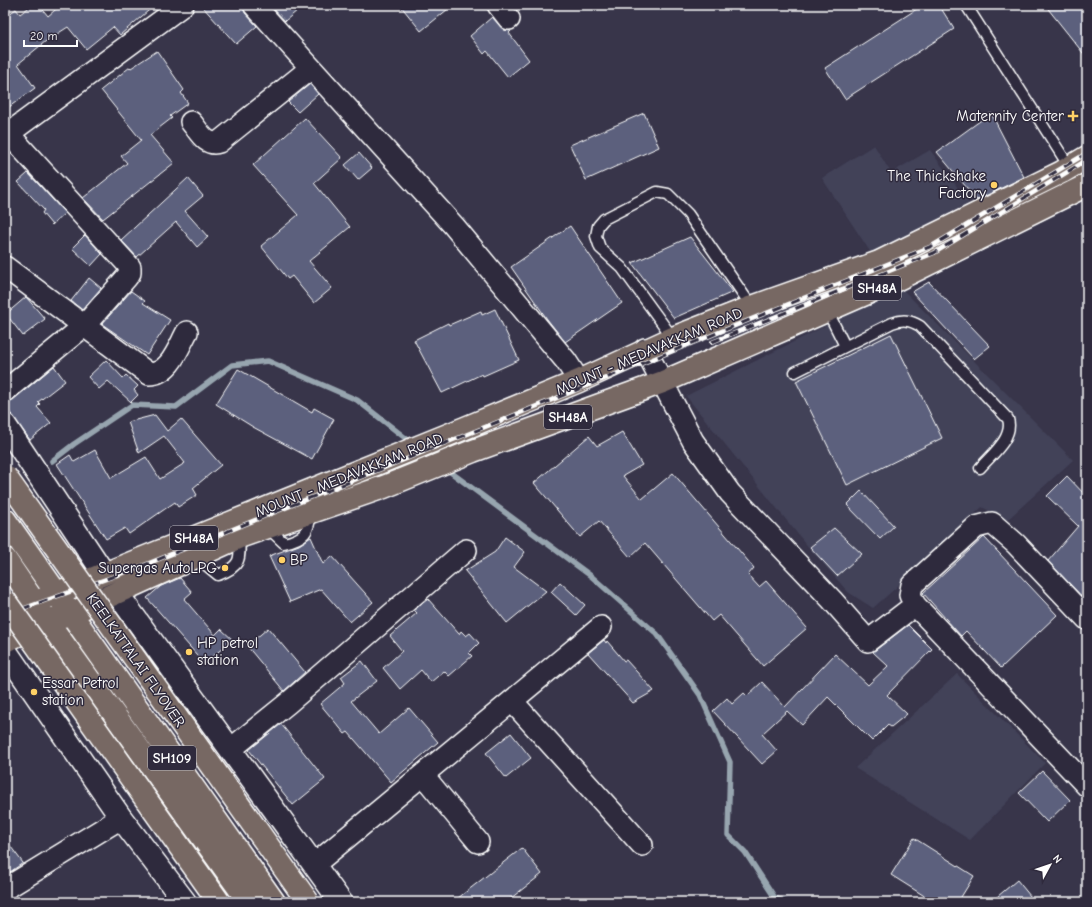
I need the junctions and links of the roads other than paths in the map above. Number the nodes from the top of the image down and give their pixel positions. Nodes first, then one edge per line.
1 (183, 5) edge
2 (254, 5) edge
3 (966, 5) edge
4 (311, 68) junction
5 (191, 122) dead end
6 (6, 133) edge
7 (1079, 162) edge
8 (1087, 185) edge
9 (5, 267) edge
10 (752, 307) junction
11 (827, 310) junction
12 (84, 326) junction
13 (187, 332) dead end
14 (673, 338) junction
15 (844, 346) junction
16 (645, 349) junction
17 (795, 372) dead end
18 (580, 381) junction
19 (663, 382) junction
20 (5, 391) edge
21 (5, 425) edge
22 (980, 468) dead end
23 (5, 476) edge
24 (5, 520) edge
25 (466, 550) dead end
26 (5, 559) edge
27 (105, 573) junction
28 (57, 592) junction
29 (117, 593) junction
30 (5, 601) edge
31 (34, 602) junction
32 (915, 606) junction
33 (72, 613) junction
34 (5, 616) edge
35 (1087, 619) edge
36 (47, 621) junction
37 (601, 627) dead end
38 (5, 640) edge
39 (5, 650) edge
40 (512, 701) junction
41 (232, 749) junction
42 (423, 775) junction
43 (1087, 786) edge
44 (122, 818) junction
45 (478, 842) dead end
46 (642, 845) dead end
47 (315, 864) junction
48 (5, 889) edge
49 (185, 902) edge
50 (220, 902) edge
51 (249, 902) edge
52 (274, 902) edge
53 (308, 902) edge
54 (341, 902) edge

1 - 6 street
2 - 4 street
3 - 7 lane
4 - 5 street
4 - 18 street
6 - 12 street
7 - 10 main road, MOUNT - MEDAVAKKAM ROAD / SH48A
8 - 11 main road, MOUNT - MEDAVAKKAM ROAD / SH48A
9 - 12 street
10 - 14 main road, MOUNT - MEDAVAKKAM ROAD / SH48A
10 - 14 lane
11 - 15 lane
11 - 19 main road, MOUNT - MEDAVAKKAM ROAD / SH48A
12 - 13 street
12 - 20 street
14 - 16 main road, MOUNT - MEDAVAKKAM ROAD / SH48A
15 - 17 lane
15 - 22 lane
16 - 18 main road, MOUNT - MEDAVAKKAM ROAD / SH48A
16 - 19 street
18 - 27 main road, MOUNT - MEDAVAKKAM ROAD / SH48A
19 - 29 main road, MOUNT - MEDAVAKKAM ROAD / SH48A
19 - 32 street
21 - 27 street
23 - 53 main road, KEELKATTALAI FLYOVER, bridge
24 - 28 main road, SH109
25 - 41 street
26 - 31 main road, SH109
27 - 28 main road, MOUNT - MEDAVAKKAM ROAD / SH48A
27 - 29 street
28 - 31 main road, MOUNT - MEDAVAKKAM ROAD / SH48A
28 - 33 main road, SH109
29 - 33 main road, SH48A
29 - 41 street
30 - 50 main road, bridge
31 - 34 main road, MOUNT - MEDAVAKKAM ROAD / SH48A
31 - 36 main road, SH109
32 - 35 street
32 - 43 street
33 - 36 main road, SH48A
33 - 52 main road, SH109
36 - 38 main road, SH48A
36 - 51 main road, SH109
37 - 40 street
39 - 44 street
40 - 42 street
40 - 46 street
41 - 47 street
42 - 45 street
42 - 47 street
44 - 48 street
44 - 49 street
47 - 54 street

